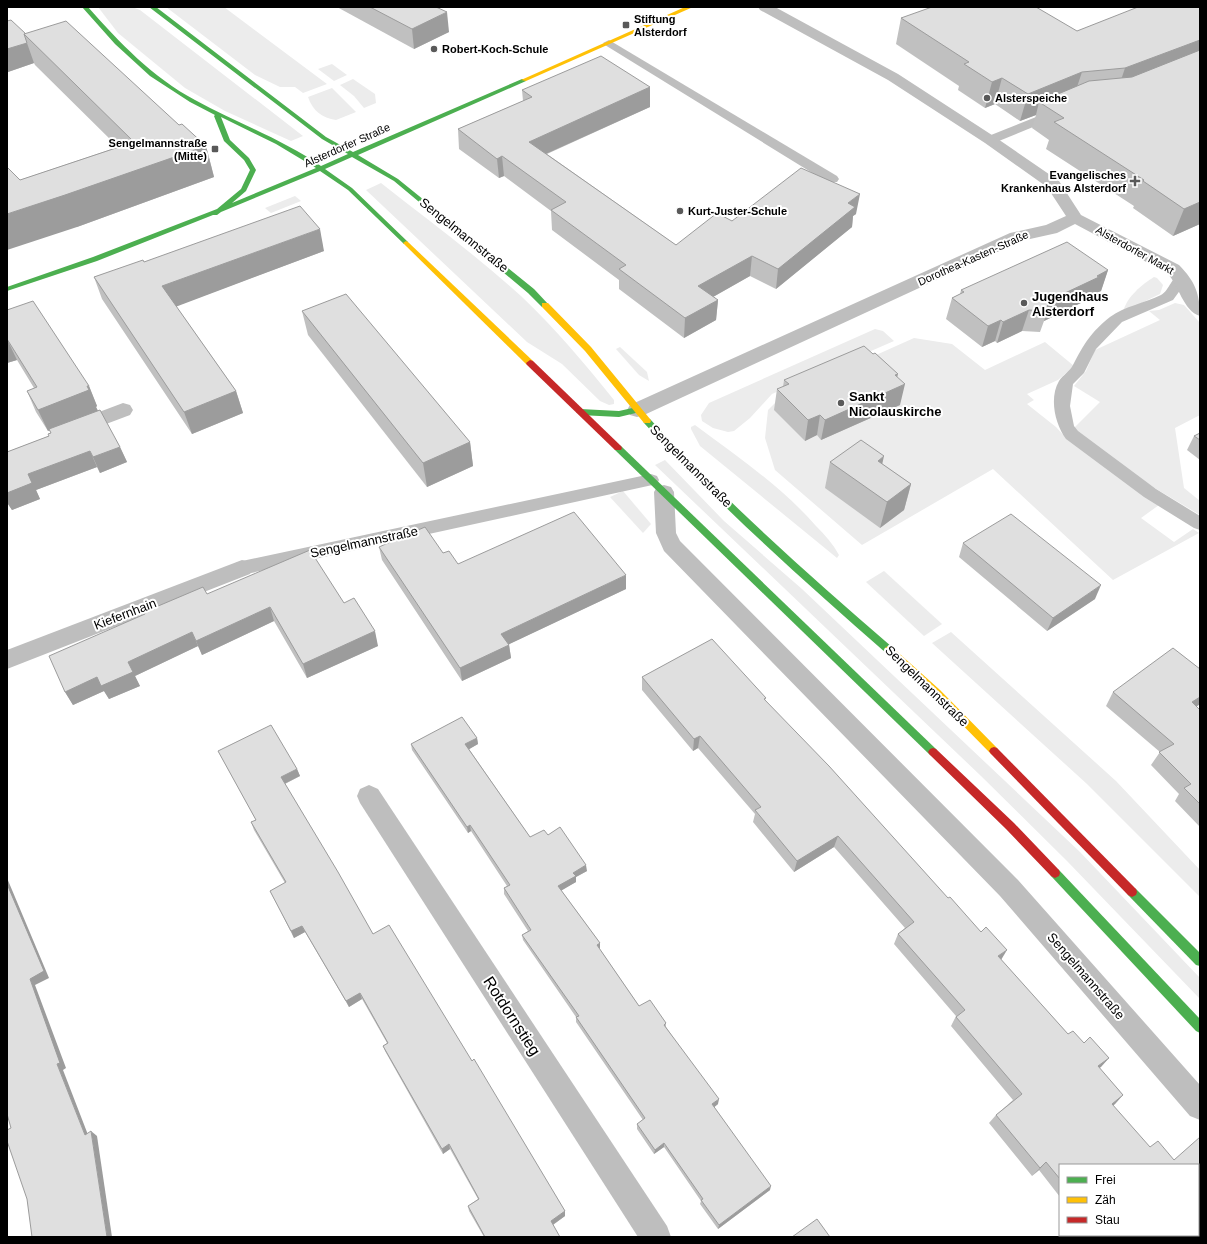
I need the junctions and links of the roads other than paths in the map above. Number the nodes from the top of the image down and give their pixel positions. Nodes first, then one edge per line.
1 (85, 7) edge
2 (152, 7) edge
3 (690, 7) edge
4 (765, 7) edge
5 (609, 43) junction
6 (1070, 106) edge
7 (217, 116) junction
8 (990, 140) junction
9 (353, 155) junction
10 (320, 169) junction
11 (832, 179) dead end
12 (215, 214) junction
13 (1075, 218) junction
14 (1182, 278) junction
15 (1200, 278) edge
16 (7, 290) edge
17 (1200, 310) edge
18 (123, 410) dead end
19 (637, 410) junction
20 (580, 412) junction
21 (58, 436) edge
22 (657, 486) junction
23 (1200, 524) edge
24 (242, 568) joint
25 (7, 660) edge
26 (369, 796) dead end
27 (1200, 961) edge
28 (1200, 1027) edge
29 (1200, 1106) edge
30 (656, 1237) edge

1 - 7 main road
2 - 9 main road, Sengelmannstraße
3 - 5 main road, Alsterdorfer Straße
4 - 8 street
5 - 9 main road, Alsterdorfer Straße
5 - 11 lane
6 - 8 lane
7 - 10 main road
7 - 12 main road
8 - 13 street
9 - 10 main road, Alsterdorfer Straße
9 - 19 main road, Sengelmannstraße
10 - 12 main road, Alsterdorfer Straße
10 - 20 main road
12 - 16 main road, Alsterdorfer Straße
13 - 14 street, Alsterdorfer Markt
13 - 19 street, Dorothea-Kasten-Straße
14 - 15 street
14 - 17 street, Alsterdorfer Markt
14 - 23 lane
18 - 21 street
19 - 20 main road
19 - 27 main road, Sengelmannstraße
20 - 22 main road
22 - 24 lane, Sengelmannstraße
22 - 28 main road
22 - 29 street, Sengelmannstraße
24 - 25 street, Kiefernhain
26 - 30 street, Rotdornstieg

